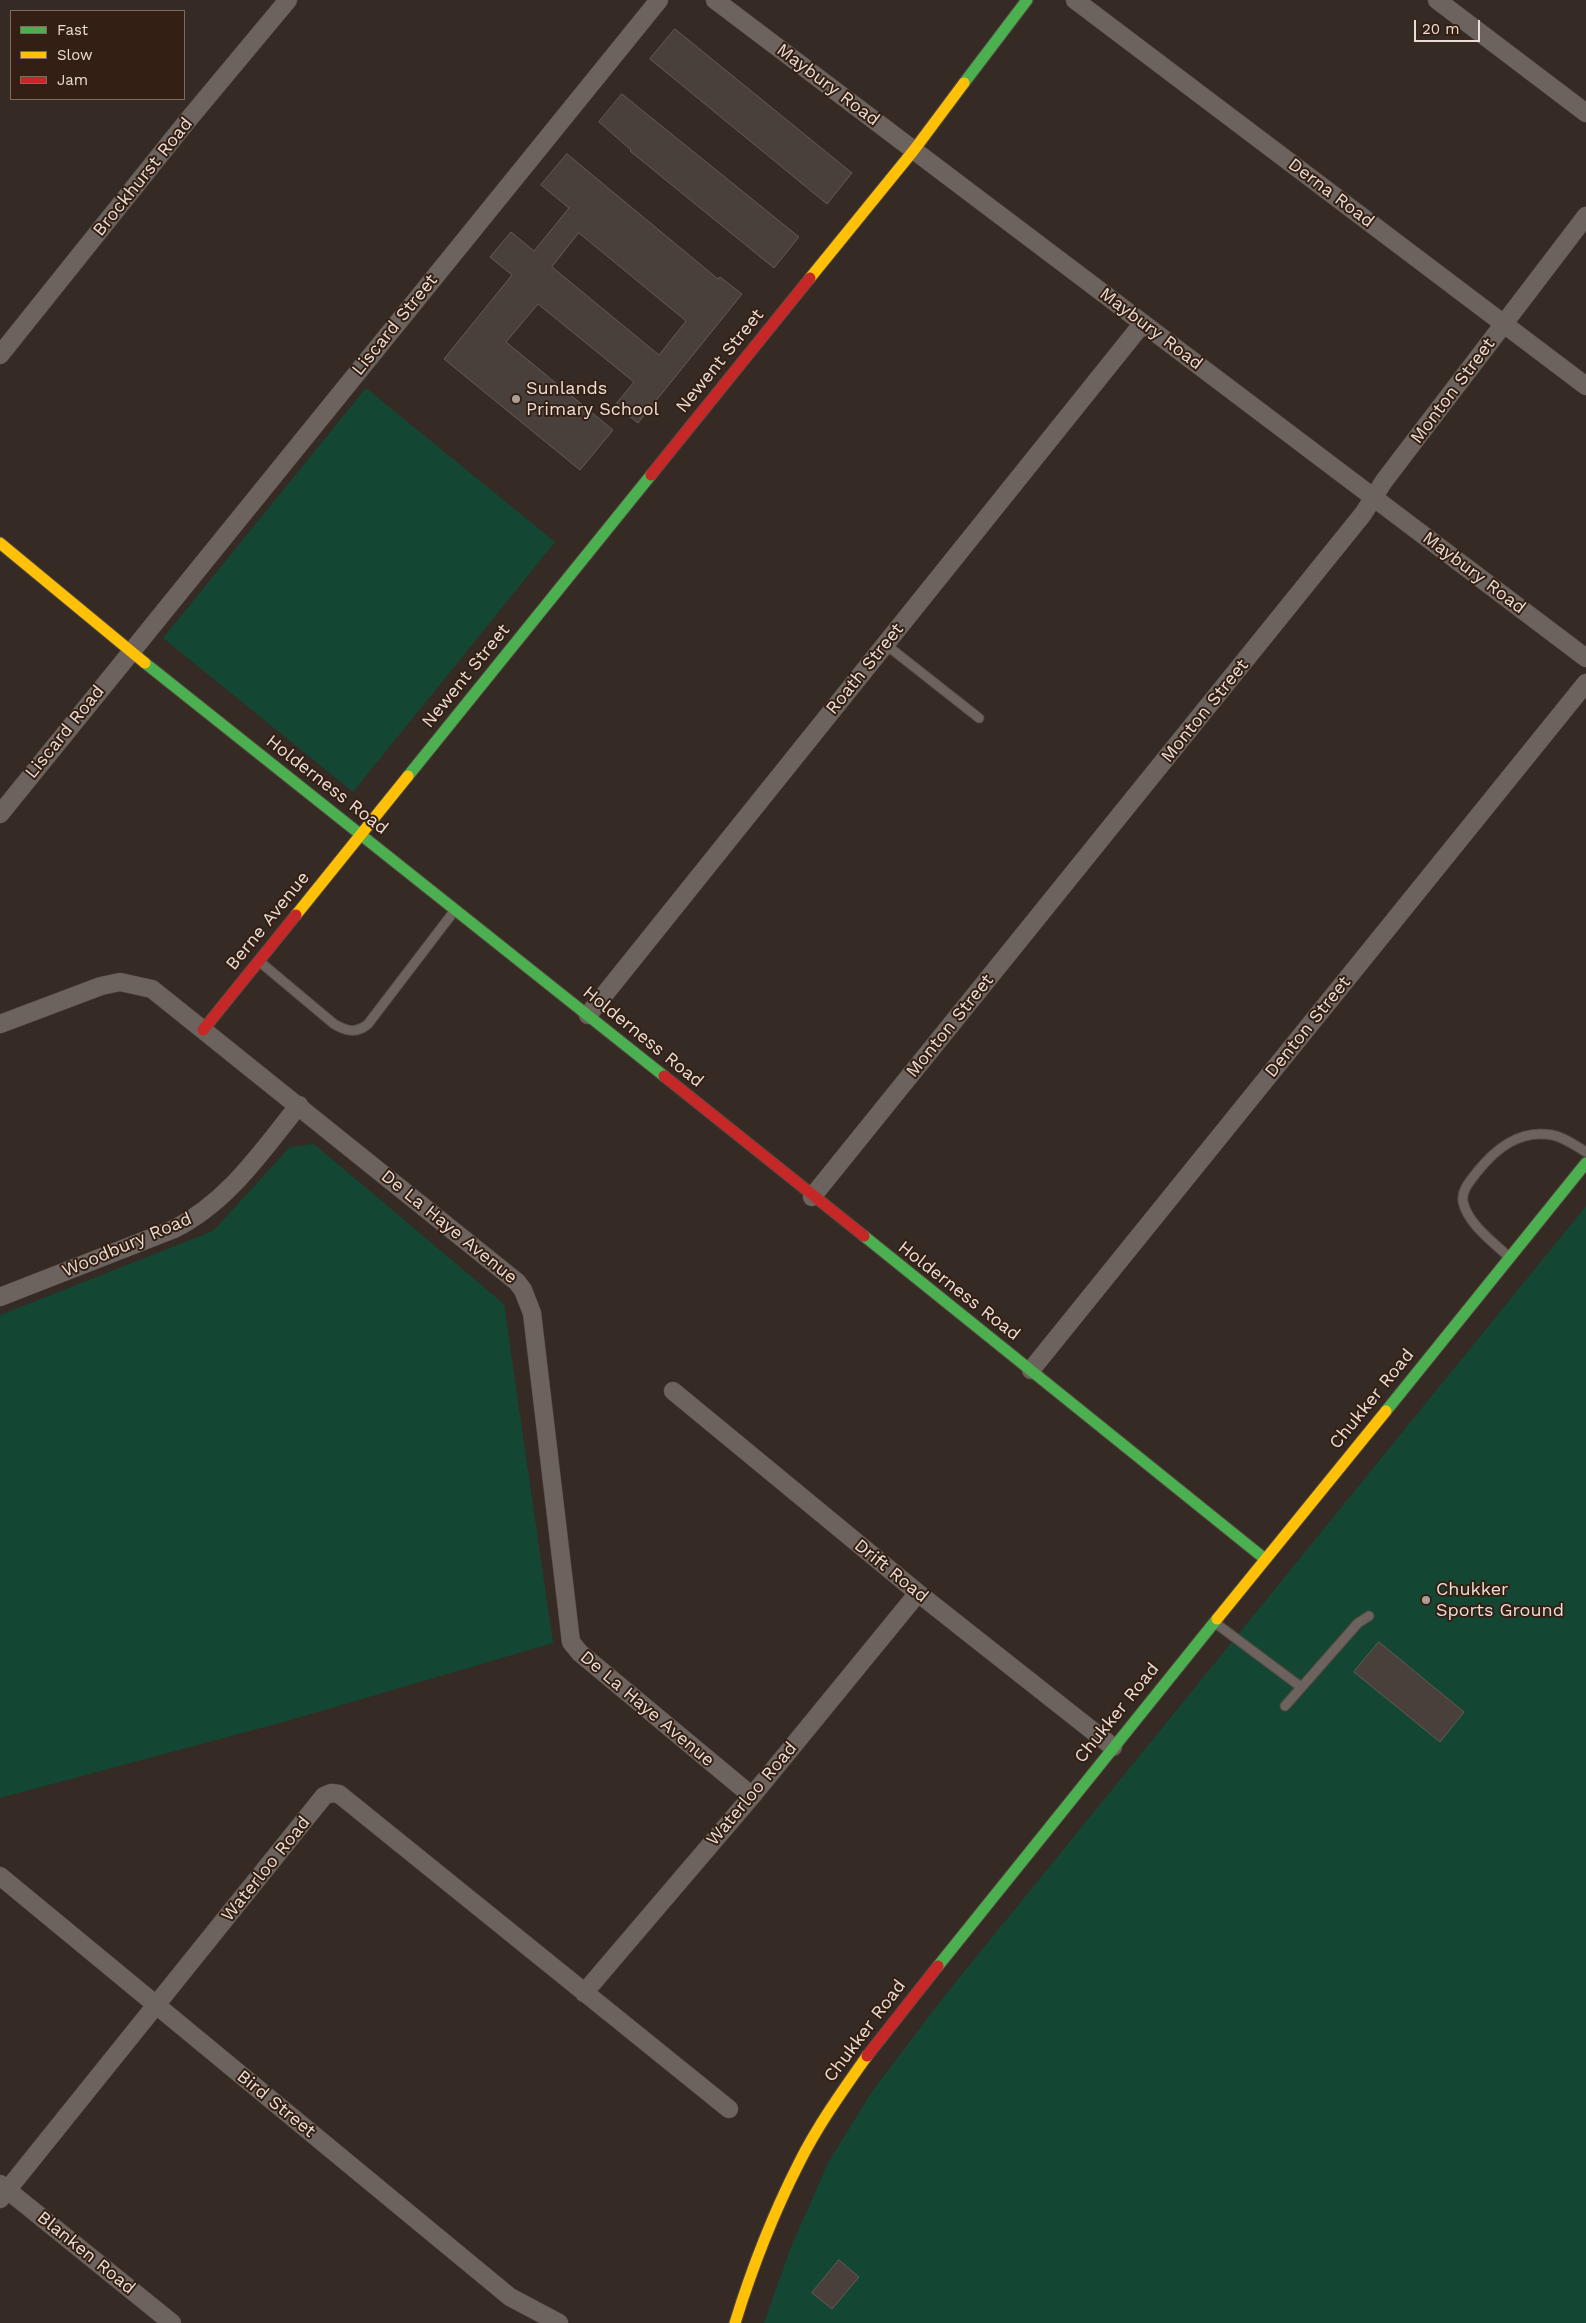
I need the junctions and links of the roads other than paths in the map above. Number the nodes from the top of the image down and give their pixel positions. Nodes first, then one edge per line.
1 (288, 0) edge
2 (659, 0) edge
3 (715, 0) edge
4 (1027, 0) edge
5 (1075, 0) edge
6 (1437, 0) edge
7 (1586, 113) edge
8 (914, 150) junction
9 (1586, 216) edge
10 (1143, 323) junction
11 (1504, 324) junction
12 (0, 355) edge
13 (1586, 386) edge
14 (1374, 498) junction
15 (0, 543) edge
16 (885, 644) junction
17 (130, 651) junction
18 (1586, 658) edge
19 (1586, 683) edge
20 (979, 718) dead end
21 (0, 814) edge
22 (360, 834) junction
23 (456, 909) junction
24 (258, 961) junction
25 (588, 1015) junction
26 (0, 1024) edge
27 (203, 1030) junction
28 (299, 1105) junction
29 (1586, 1152) edge
30 (1586, 1162) edge
31 (812, 1197) junction
32 (1509, 1257) junction
33 (0, 1297) edge
34 (1031, 1370) junction
35 (673, 1391) dead end
36 (1265, 1559) junction
37 (918, 1593) junction
38 (1369, 1616) dead end
39 (1214, 1621) junction
40 (1301, 1687) junction
41 (1285, 1706) dead end
42 (1113, 1746) junction
43 (752, 1796) junction
44 (0, 1876) edge
45 (584, 1993) junction
46 (156, 2006) junction
47 (729, 2109) dead end
48 (2, 2191) edge
49 (172, 2323) edge
50 (558, 2323) edge
51 (735, 2323) edge

1 - 12 street, Brockhurst Road
2 - 17 street, Liscard Street
3 - 8 street, Maybury Road
4 - 8 street, Newent Street
5 - 11 street, Derna Road
6 - 7 street
8 - 10 street, Maybury Road
8 - 22 street, Newent Street
9 - 11 street, Monton Street
10 - 14 street, Maybury Road
10 - 16 street, Roath Street
11 - 13 street, Derna Road
11 - 14 street, Monton Street
14 - 18 street, Maybury Road
14 - 31 street, Monton Street
15 - 17 street, Holderness Road
16 - 20 lane
16 - 25 street, Roath Street
17 - 21 street, Liscard Road
17 - 22 street, Holderness Road
19 - 34 street, Denton Street
22 - 23 street, Holderness Road
22 - 24 street, Berne Avenue
23 - 24 lane
23 - 25 street, Holderness Road
24 - 27 street, Berne Avenue
25 - 31 street, Holderness Road
26 - 27 street, De La Haye Avenue
27 - 28 street, De La Haye Avenue
28 - 33 street, Woodbury Road
28 - 43 street, De La Haye Avenue
29 - 32 lane
30 - 32 street, Chukker Road
31 - 34 street, Holderness Road
32 - 36 street, Chukker Road
34 - 36 street, Holderness Road
35 - 37 street, Drift Road
36 - 39 street, Chukker Road
37 - 42 street, Drift Road
37 - 43 street, Waterloo Road
38 - 40 lane
39 - 40 lane
39 - 42 street, Chukker Road
40 - 41 lane
42 - 51 street, Chukker Road
43 - 45 street, Waterloo Road
44 - 46 street, Bird Street
45 - 46 street, Waterloo Road
45 - 47 street, Waterloo Road
46 - 48 street, Waterloo Road
46 - 50 street, Bird Street
48 - 49 street, Blanken Road

